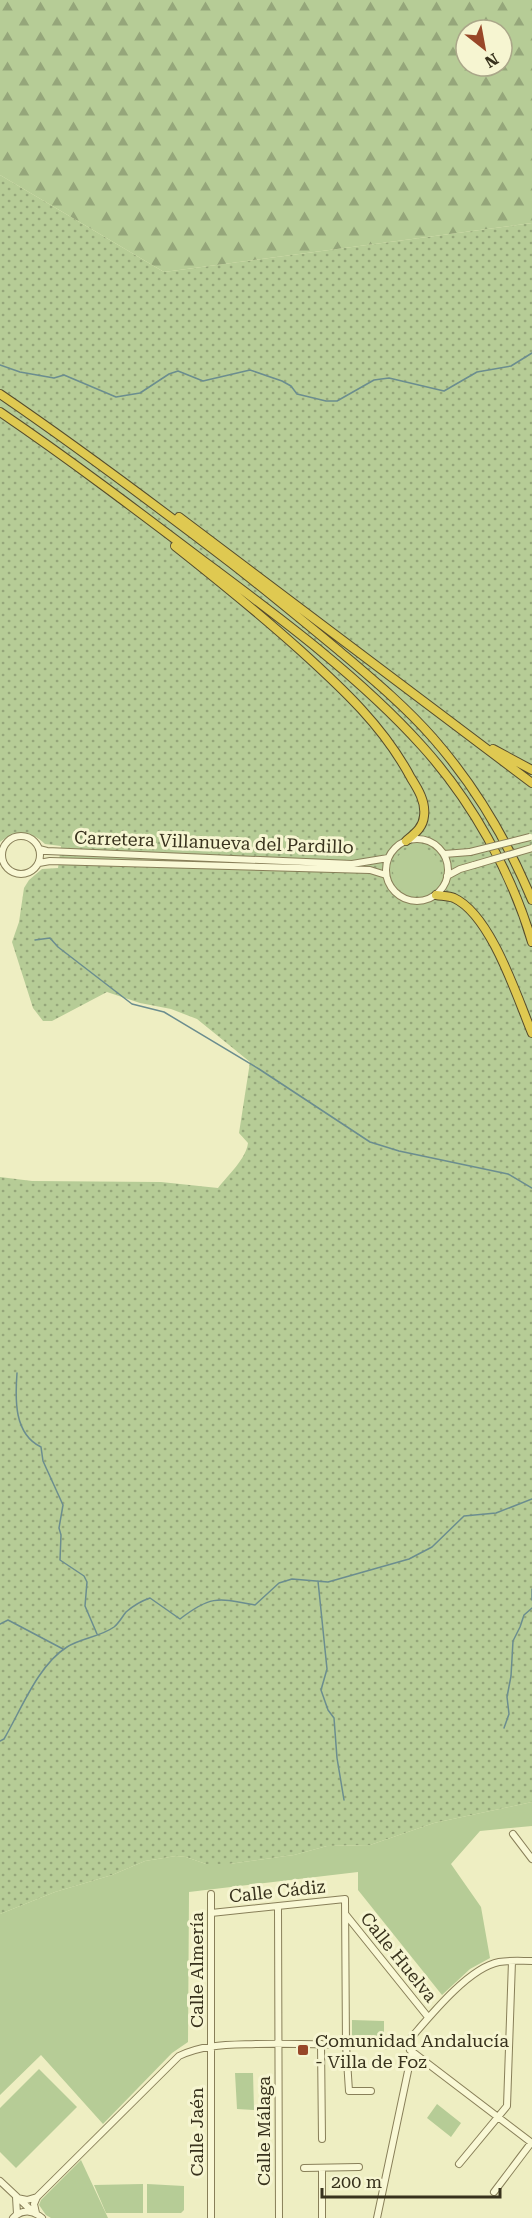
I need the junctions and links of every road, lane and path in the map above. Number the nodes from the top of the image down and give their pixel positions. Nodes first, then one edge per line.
1 (0, 394) edge
2 (0, 412) edge
3 (126, 483) junction
4 (128, 503) junction
5 (471, 738) junction
6 (532, 770) edge
7 (532, 783) edge
8 (531, 836) edge
9 (406, 841) junction
10 (532, 848) edge
11 (39, 849) junction
12 (1, 850) edge
13 (444, 854) junction
14 (388, 858) junction
15 (1, 861) edge
16 (39, 863) junction
17 (386, 875) junction
18 (447, 876) junction
19 (436, 894) junction
20 (532, 900) edge
21 (532, 942) edge
22 (532, 1033) edge
23 (513, 1834) dead end
24 (532, 1859) edge
25 (211, 1894) dead end
26 (278, 1906) junction
27 (211, 1913) junction
28 (346, 1915) junction
29 (512, 1961) junction
30 (532, 1961) edge
31 (428, 2017) junction
32 (278, 2044) junction
33 (321, 2044) junction
34 (211, 2045) junction
35 (346, 2045) junction
36 (405, 2045) junction
37 (412, 2052) junction
38 (371, 2091) dead end
39 (498, 2117) junction
40 (322, 2139) dead end
41 (532, 2143) edge
42 (459, 2164) dead end
43 (359, 2167) dead end
44 (304, 2168) dead end
45 (322, 2168) junction
46 (0, 2181) edge
47 (494, 2192) dead end
48 (16, 2197) junction
49 (37, 2197) junction
50 (34, 2212) junction
51 (15, 2216) edge
52 (42, 2218) edge
53 (211, 2218) edge
54 (279, 2218) edge
55 (322, 2218) edge
56 (377, 2218) edge

1 - 3 highway
2 - 4 highway
3 - 5 highway
3 - 20 highway
4 - 9 highway
4 - 21 highway
5 - 6 highway
5 - 7 highway
8 - 13 street, bridge
9 - 13 street
9 - 14 street
10 - 18 street, bridge
11 - 12 street
11 - 14 street, Carretera Villanueva del Pardillo
11 - 16 street
12 - 15 street
13 - 18 street
14 - 17 street
15 - 16 street
16 - 17 street, Carretera Villanueva del Pardillo
17 - 19 street
18 - 19 street
19 - 22 highway
23 - 24 street
25 - 27 street, Calle Almería
26 - 27 street, Calle Cádiz
26 - 28 street, Calle Cádiz
26 - 32 street, Calle Málaga
27 - 34 street, Calle Almería
28 - 31 street, Calle Huelva
28 - 35 street
29 - 30 street
29 - 31 street
29 - 39 street
31 - 36 street
32 - 33 street
32 - 34 street
32 - 54 street, Calle Málaga
33 - 35 street
33 - 40 street
34 - 49 street
34 - 53 street, Calle Jaén
35 - 36 street
35 - 38 street
36 - 37 street
37 - 39 street
37 - 56 street
39 - 41 street
39 - 42 street
41 - 47 street
43 - 45 street
44 - 45 street
45 - 55 street
46 - 48 street
48 - 49 street
48 - 50 street
48 - 51 street
49 - 50 street
50 - 51 street
50 - 52 street

